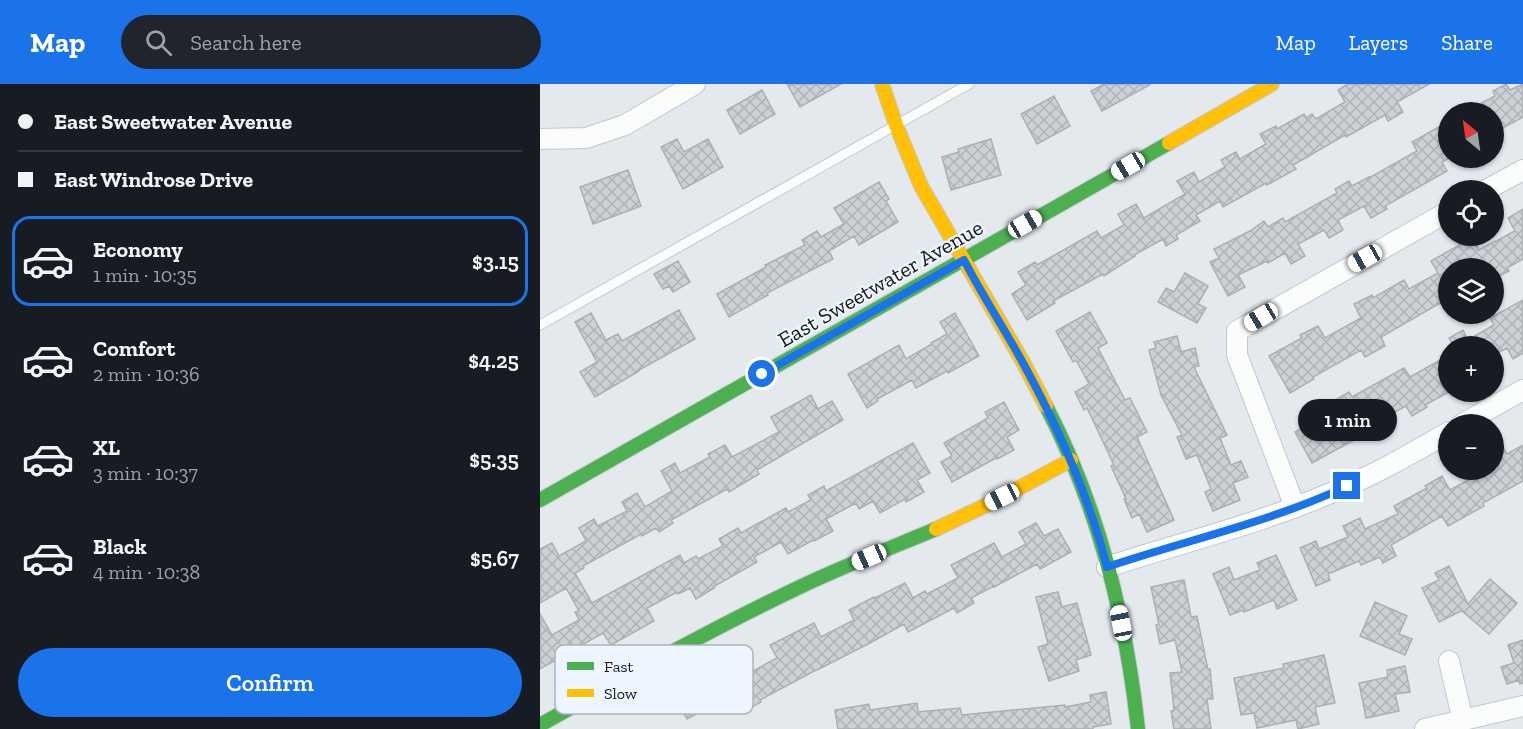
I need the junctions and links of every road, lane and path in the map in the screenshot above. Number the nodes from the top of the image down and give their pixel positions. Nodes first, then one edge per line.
1 (695, 84) edge
2 (882, 84) edge
3 (969, 84) edge
4 (1272, 84) edge
5 (896, 126) junction
6 (540, 140) edge
7 (1523, 170) edge
8 (1504, 180) edge
9 (1438, 218) edge
10 (964, 260) junction
11 (540, 325) edge
12 (1523, 390) edge
13 (1480, 414) edge
14 (1438, 438) edge
15 (1071, 460) junction
16 (540, 500) edge
17 (1295, 507) junction
18 (1107, 567) junction
19 (684, 645) edge
20 (1449, 661) dead end
21 (1523, 705) edge
22 (559, 714) edge
23 (1463, 721) junction
24 (540, 725) edge
25 (1138, 729) edge
26 (1425, 729) edge

1 - 6 street
2 - 5 street
3 - 5 lane
4 - 10 street, East Sweetwater Avenue
5 - 10 street
5 - 11 lane
7 - 8 street
9 - 17 street
10 - 15 street
10 - 16 street, East Sweetwater Avenue
12 - 13 street
14 - 17 street
15 - 18 street
15 - 19 street
17 - 18 street
18 - 25 street
20 - 23 street
21 - 23 street
22 - 24 street
23 - 26 street

